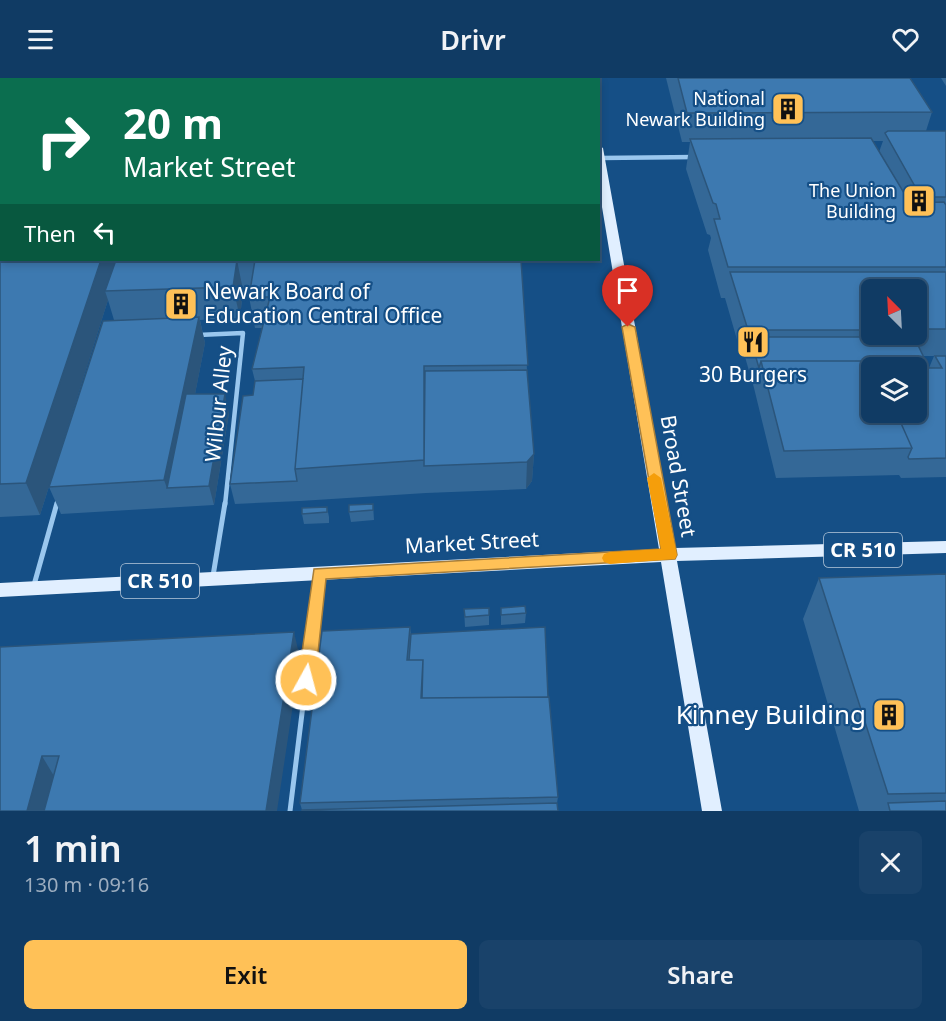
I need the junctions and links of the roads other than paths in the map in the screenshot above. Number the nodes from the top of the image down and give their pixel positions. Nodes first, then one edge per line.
1 (600, 153) edge
2 (708, 157) edge
3 (600, 167) edge
4 (602, 194) edge
5 (197, 335) edge
6 (62, 490) edge
7 (946, 547) edge
8 (669, 555) junction
9 (319, 574) junction
10 (213, 578) junction
11 (33, 588) junction
12 (0, 590) edge
13 (290, 811) edge
14 (712, 811) edge

1 - 2 street
3 - 4 main road, Broad Street
4 - 8 main road, Broad Street
5 - 10 lane, Wilbur Alley
6 - 11 lane
7 - 8 main road, Market Street / CR 510
8 - 9 main road, Market Street / CR 510
8 - 14 main road, Broad Street
9 - 10 main road, Market Street / CR 510
9 - 13 lane
10 - 11 main road, Market Street / CR 510
11 - 12 main road, Market Street / CR 510

